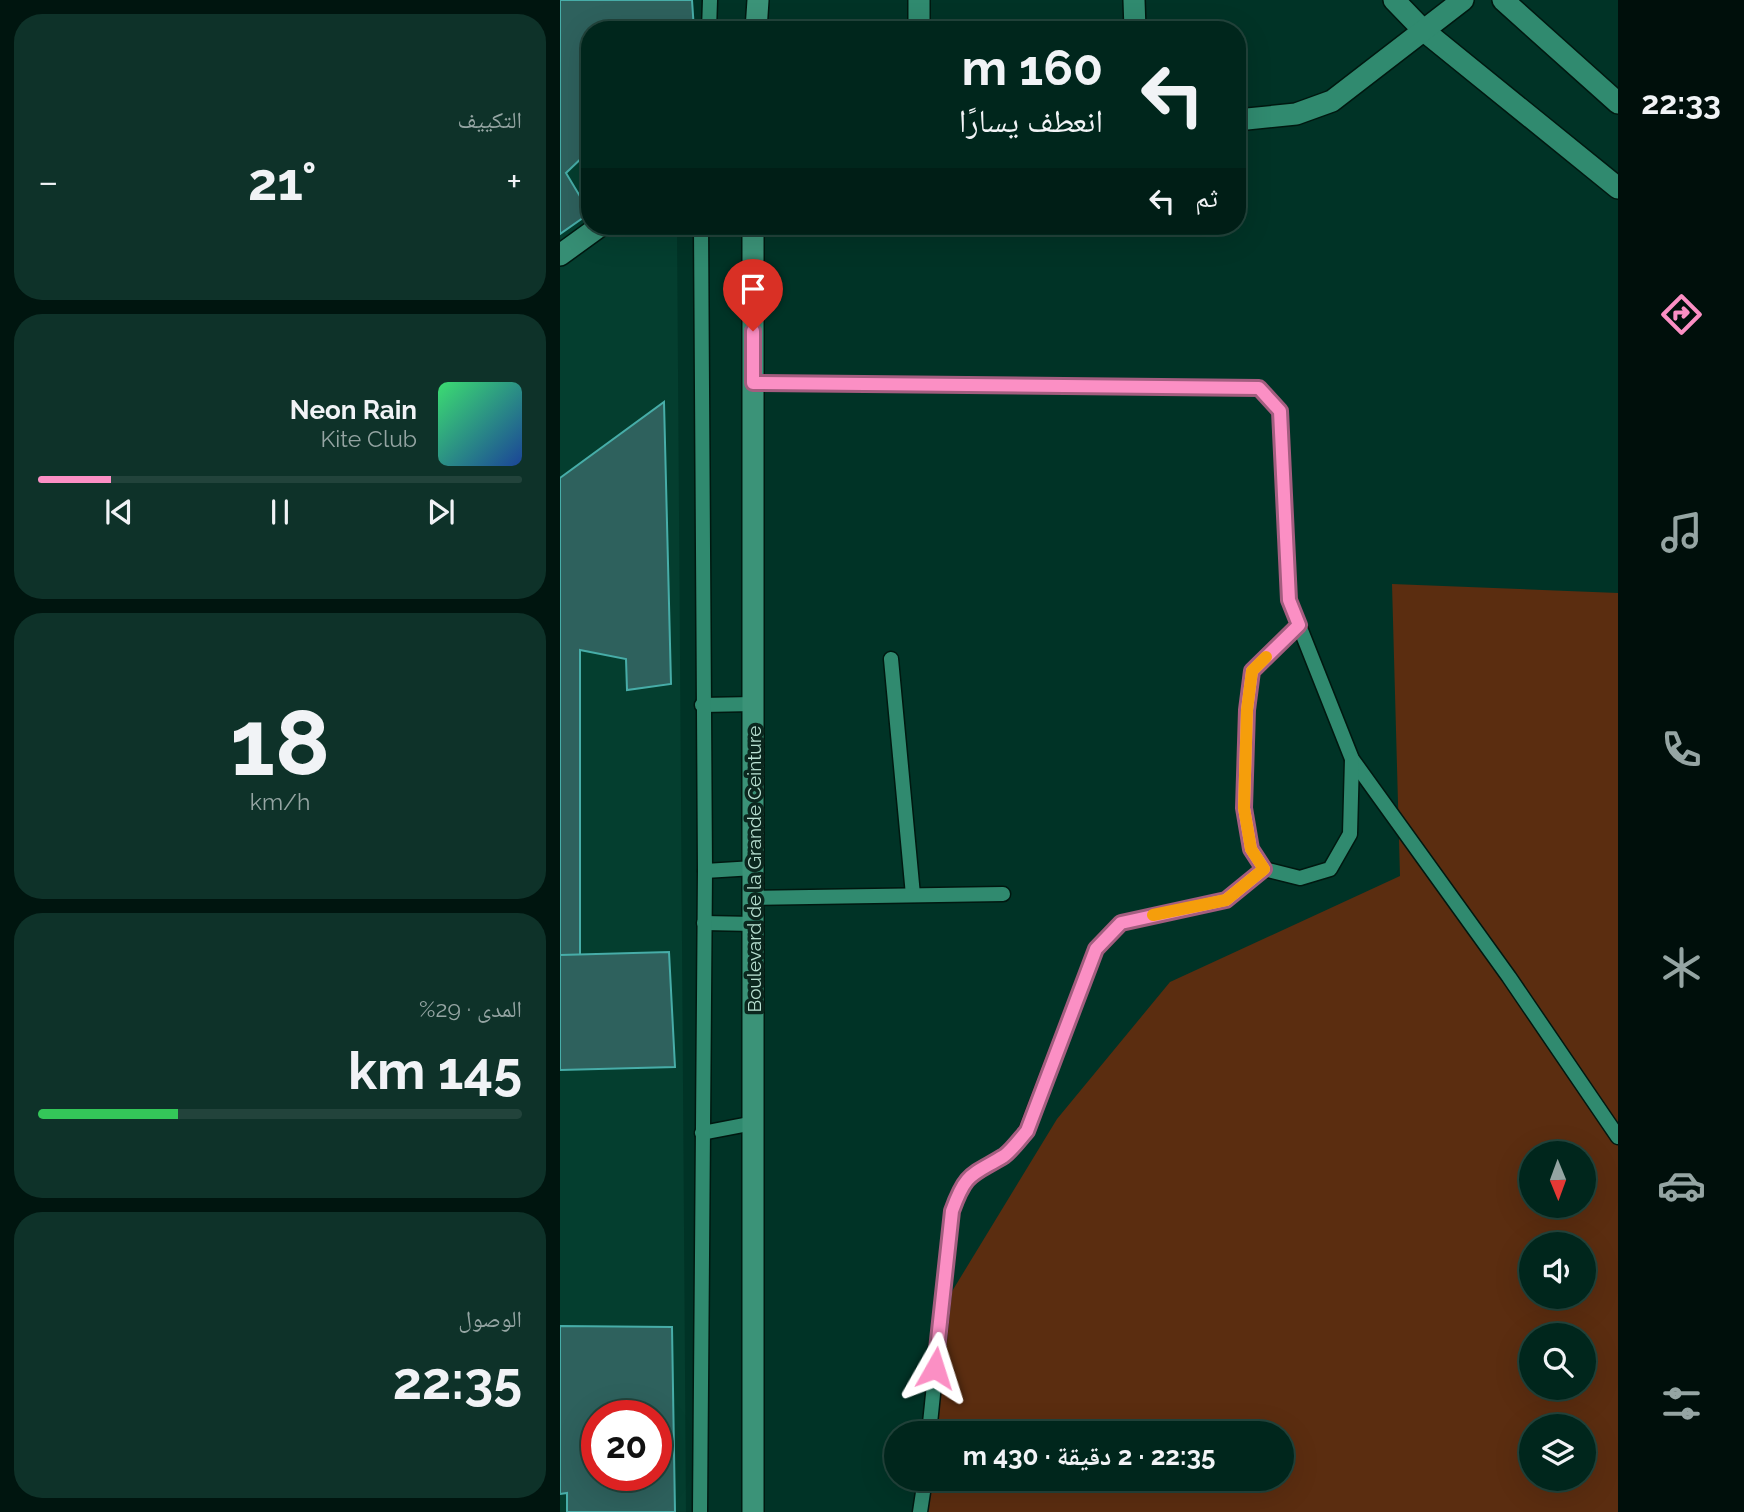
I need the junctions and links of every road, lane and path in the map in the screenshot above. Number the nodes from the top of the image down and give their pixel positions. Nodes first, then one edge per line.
1 (710, 0) edge
2 (758, 0) edge
3 (919, 0) edge
4 (1134, 0) edge
5 (1395, 0) edge
6 (1463, 0) edge
7 (1503, 0) edge
8 (709, 21) edge
9 (757, 21) edge
10 (919, 21) edge
11 (1135, 21) edge
12 (1423, 30) junction
13 (1618, 103) edge
14 (1246, 119) edge
15 (1618, 188) edge
16 (588, 235) edge
17 (701, 235) edge
18 (753, 235) edge
19 (560, 255) edge
20 (753, 383) junction
21 (1299, 625) junction
22 (891, 659) dead end
23 (754, 704) junction
24 (702, 705) junction
25 (1352, 759) junction
26 (754, 868) junction
27 (1264, 869) junction
28 (705, 872) junction
29 (1003, 894) dead end
30 (913, 895) junction
31 (754, 898) junction
32 (704, 923) junction
33 (754, 924) junction
34 (754, 1123) junction
35 (702, 1133) junction
36 (1618, 1137) edge
37 (930, 1421) edge
38 (923, 1491) edge
39 (700, 1512) edge
40 (753, 1512) edge
41 (920, 1512) edge

1 - 8 lane
2 - 9 main road
3 - 10 street
4 - 11 street
5 - 12 street
6 - 12 street
7 - 13 street
12 - 14 street
12 - 15 street
16 - 19 street
17 - 24 lane
18 - 20 main road, Boulevard de la Grande Ceinture
20 - 21 lane
20 - 23 main road, Boulevard de la Grande Ceinture
21 - 25 lane
21 - 27 lane
22 - 30 lane
23 - 24 lane
23 - 26 main road, Boulevard de la Grande Ceinture
24 - 28 lane
25 - 27 lane
25 - 36 lane
26 - 28 lane
26 - 31 main road, Boulevard de la Grande Ceinture
27 - 37 lane
28 - 32 lane
29 - 30 lane
30 - 31 lane
31 - 33 main road, Boulevard de la Grande Ceinture
32 - 33 lane
32 - 35 lane
33 - 34 main road, Boulevard de la Grande Ceinture
34 - 35 lane
34 - 40 main road, Boulevard de la Grande Ceinture
35 - 39 lane
38 - 41 lane

